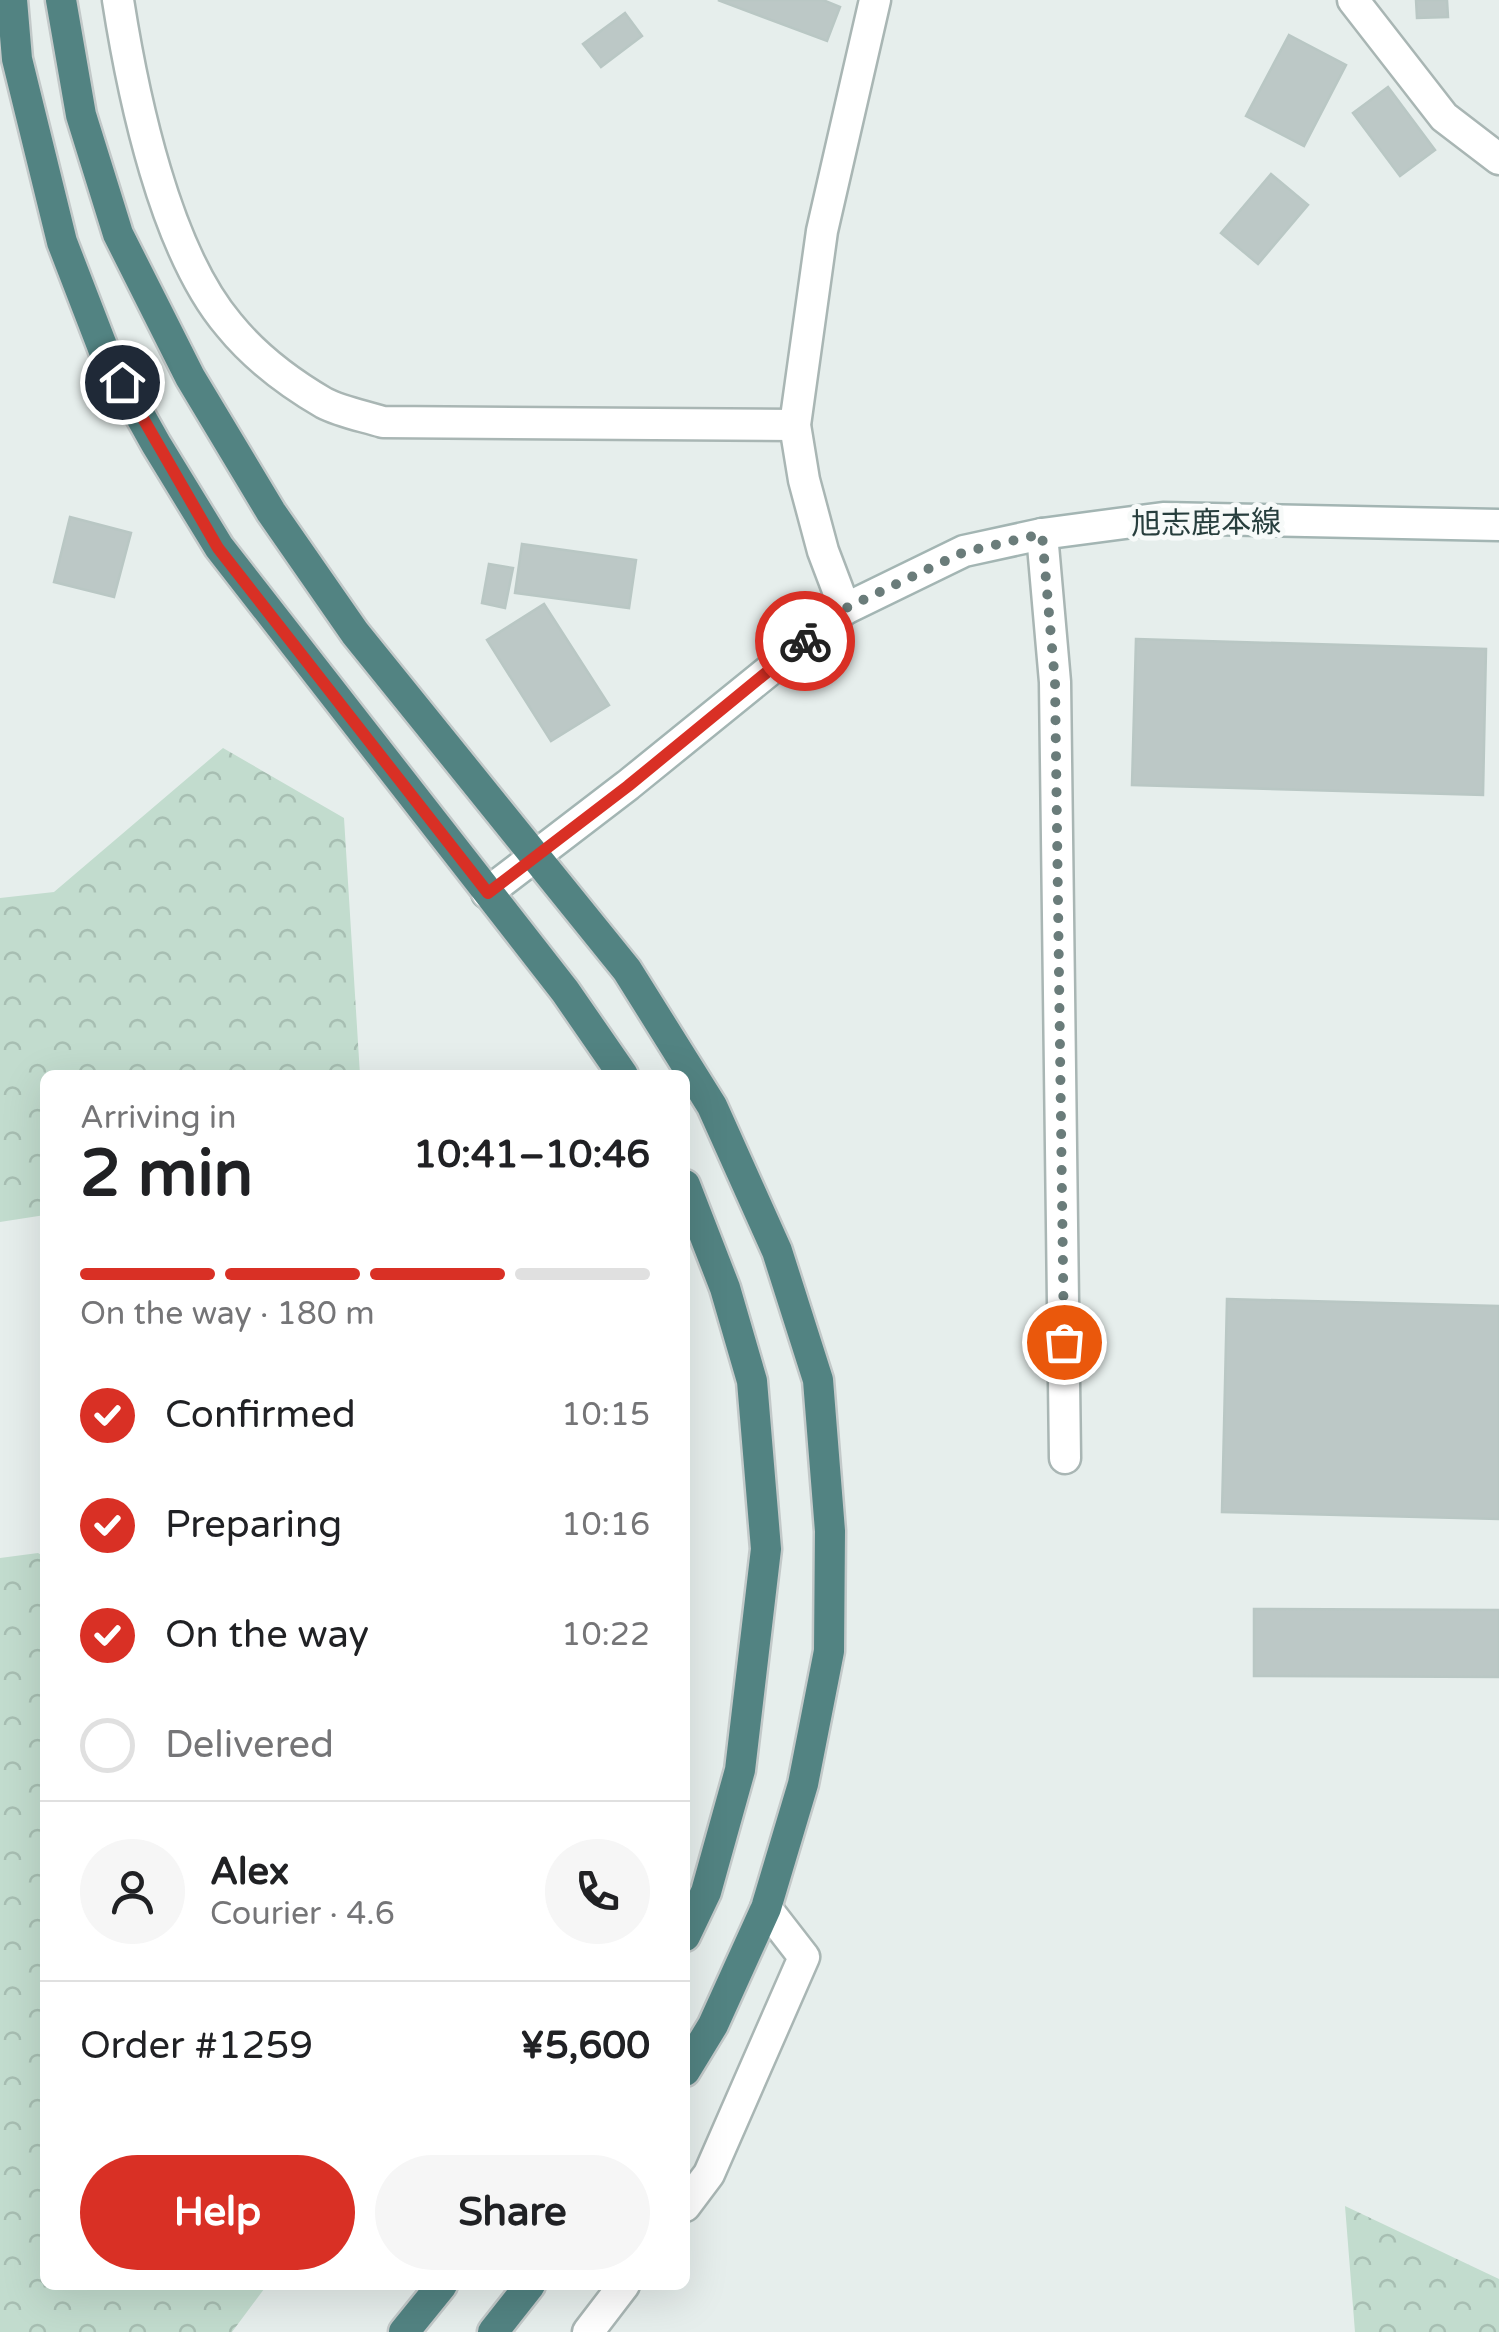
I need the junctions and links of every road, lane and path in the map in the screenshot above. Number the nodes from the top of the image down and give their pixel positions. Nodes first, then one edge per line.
1 (12, 0) edge
2 (62, 0) edge
3 (118, 0) edge
4 (875, 0) edge
5 (1353, 0) edge
6 (1499, 159) edge
7 (795, 425) junction
8 (1499, 526) edge
9 (1042, 534) junction
10 (846, 608) junction
11 (536, 856) junction
12 (488, 893) junction
13 (620, 1070) edge
14 (690, 1070) edge
15 (690, 1071) edge
16 (690, 1198) edge
17 (1065, 1458) dead end
18 (766, 1908) junction
19 (690, 1926) edge
20 (690, 2063) edge
21 (690, 2199) edge
22 (438, 2290) edge
23 (526, 2290) edge
24 (620, 2290) edge
25 (404, 2332) edge
26 (493, 2332) edge
27 (588, 2332) edge

1 - 12 highway
2 - 11 highway
3 - 7 street
4 - 7 street
5 - 6 street
7 - 10 street
8 - 9 street, 旭志鹿本線
9 - 10 street, 旭志鹿本線
9 - 17 street
10 - 11 street, 旭志鹿本線
11 - 12 street, 旭志鹿本線
11 - 14 highway
12 - 13 highway
15 - 18 highway
16 - 19 highway
18 - 20 highway
18 - 21 street
22 - 25 highway
23 - 26 highway
24 - 27 street

